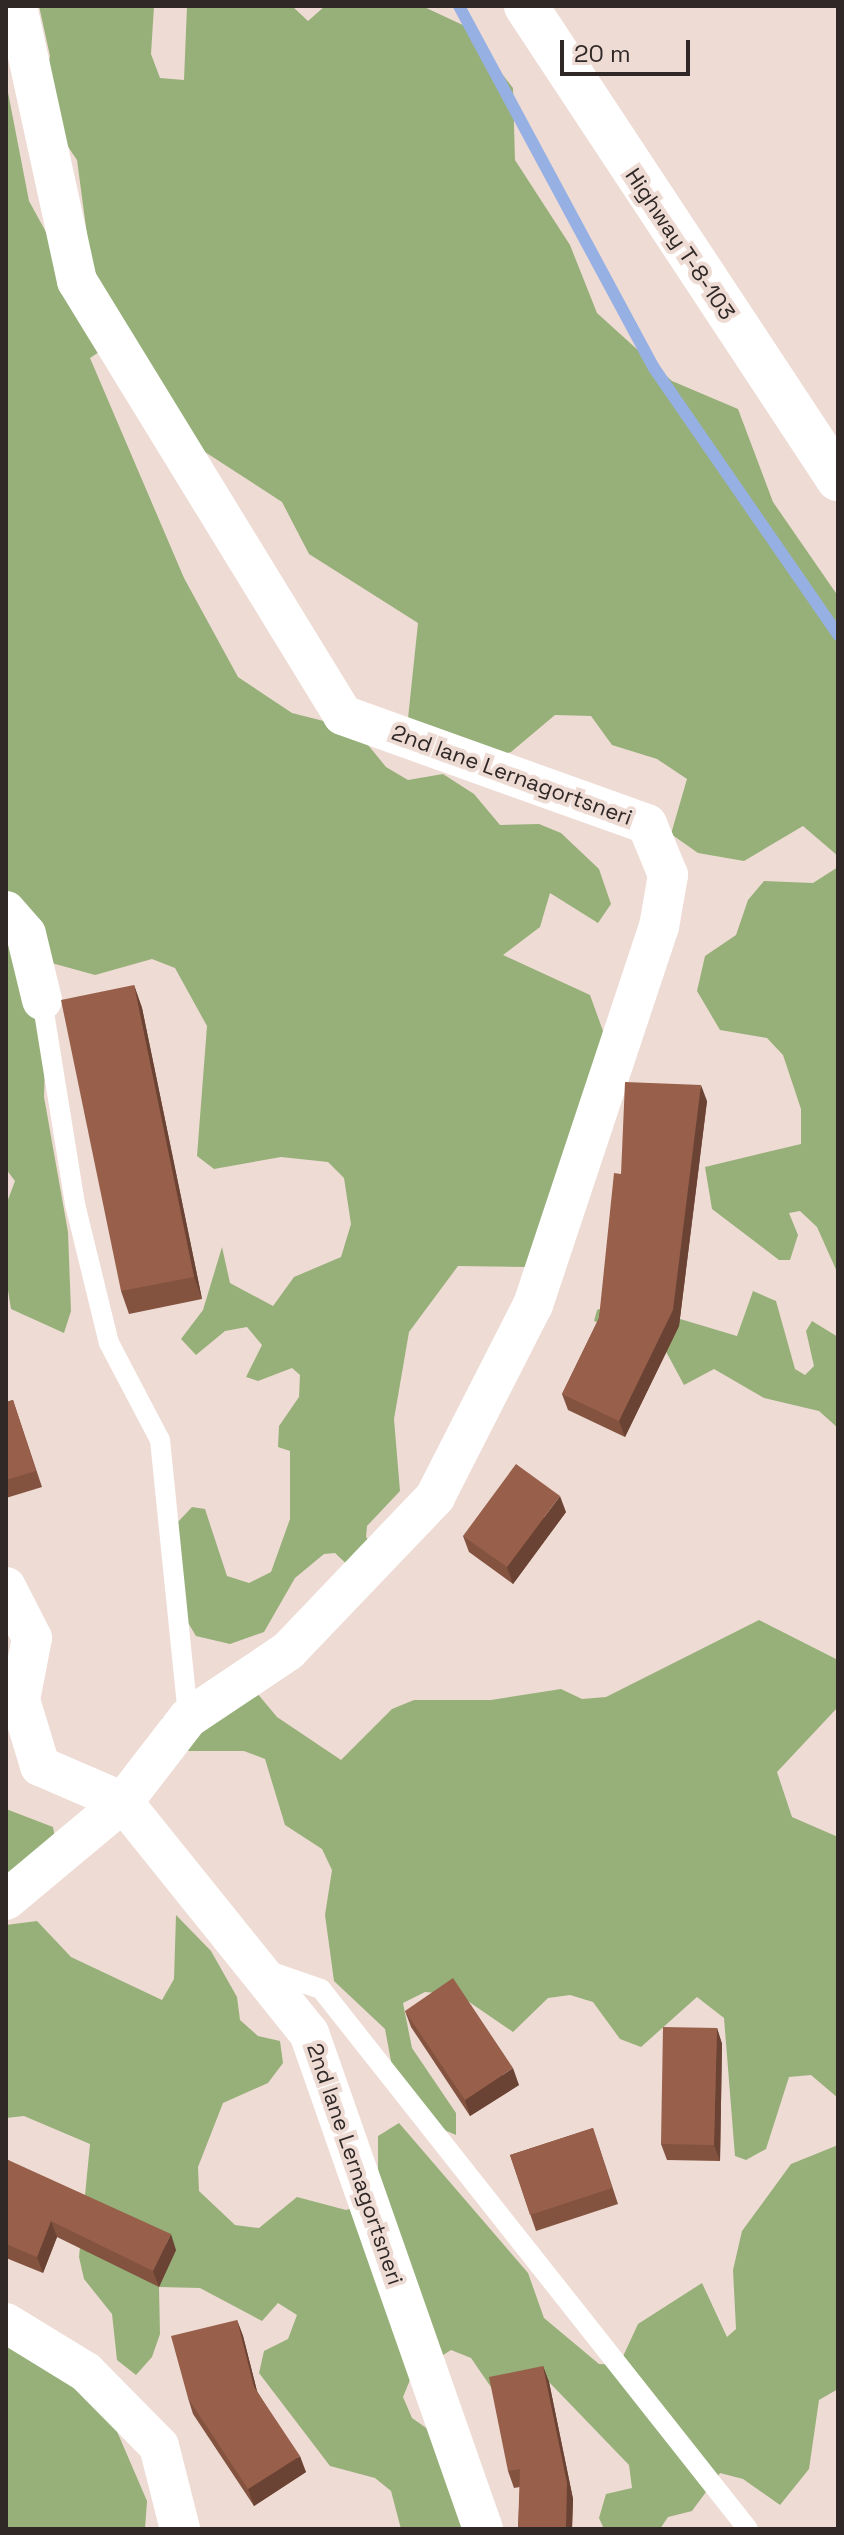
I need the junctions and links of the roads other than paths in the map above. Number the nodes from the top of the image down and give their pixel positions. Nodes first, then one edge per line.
1 (17, 6) edge
2 (526, 6) edge
3 (838, 479) edge
4 (6, 911) edge
5 (42, 1000) joint
6 (6, 1587) edge
7 (188, 1718) junction
8 (123, 1802) junction
9 (6, 1900) edge
10 (255, 1966) junction
11 (6, 2323) edge
12 (180, 2529) edge
13 (483, 2529) edge
14 (748, 2529) edge

1 - 7 street, 2nd lane Lernagortsneri
2 - 3 street, Highway T-8-103
4 - 5 street
5 - 7 lane
6 - 8 street, 2nd lane Lernagortsneri
7 - 8 street, 2nd lane Lernagortsneri
8 - 9 street, 2nd lane Lernagortsneri
8 - 10 street, 2nd lane Lernagortsneri
10 - 13 street, 2nd lane Lernagortsneri
10 - 14 lane
11 - 12 street

